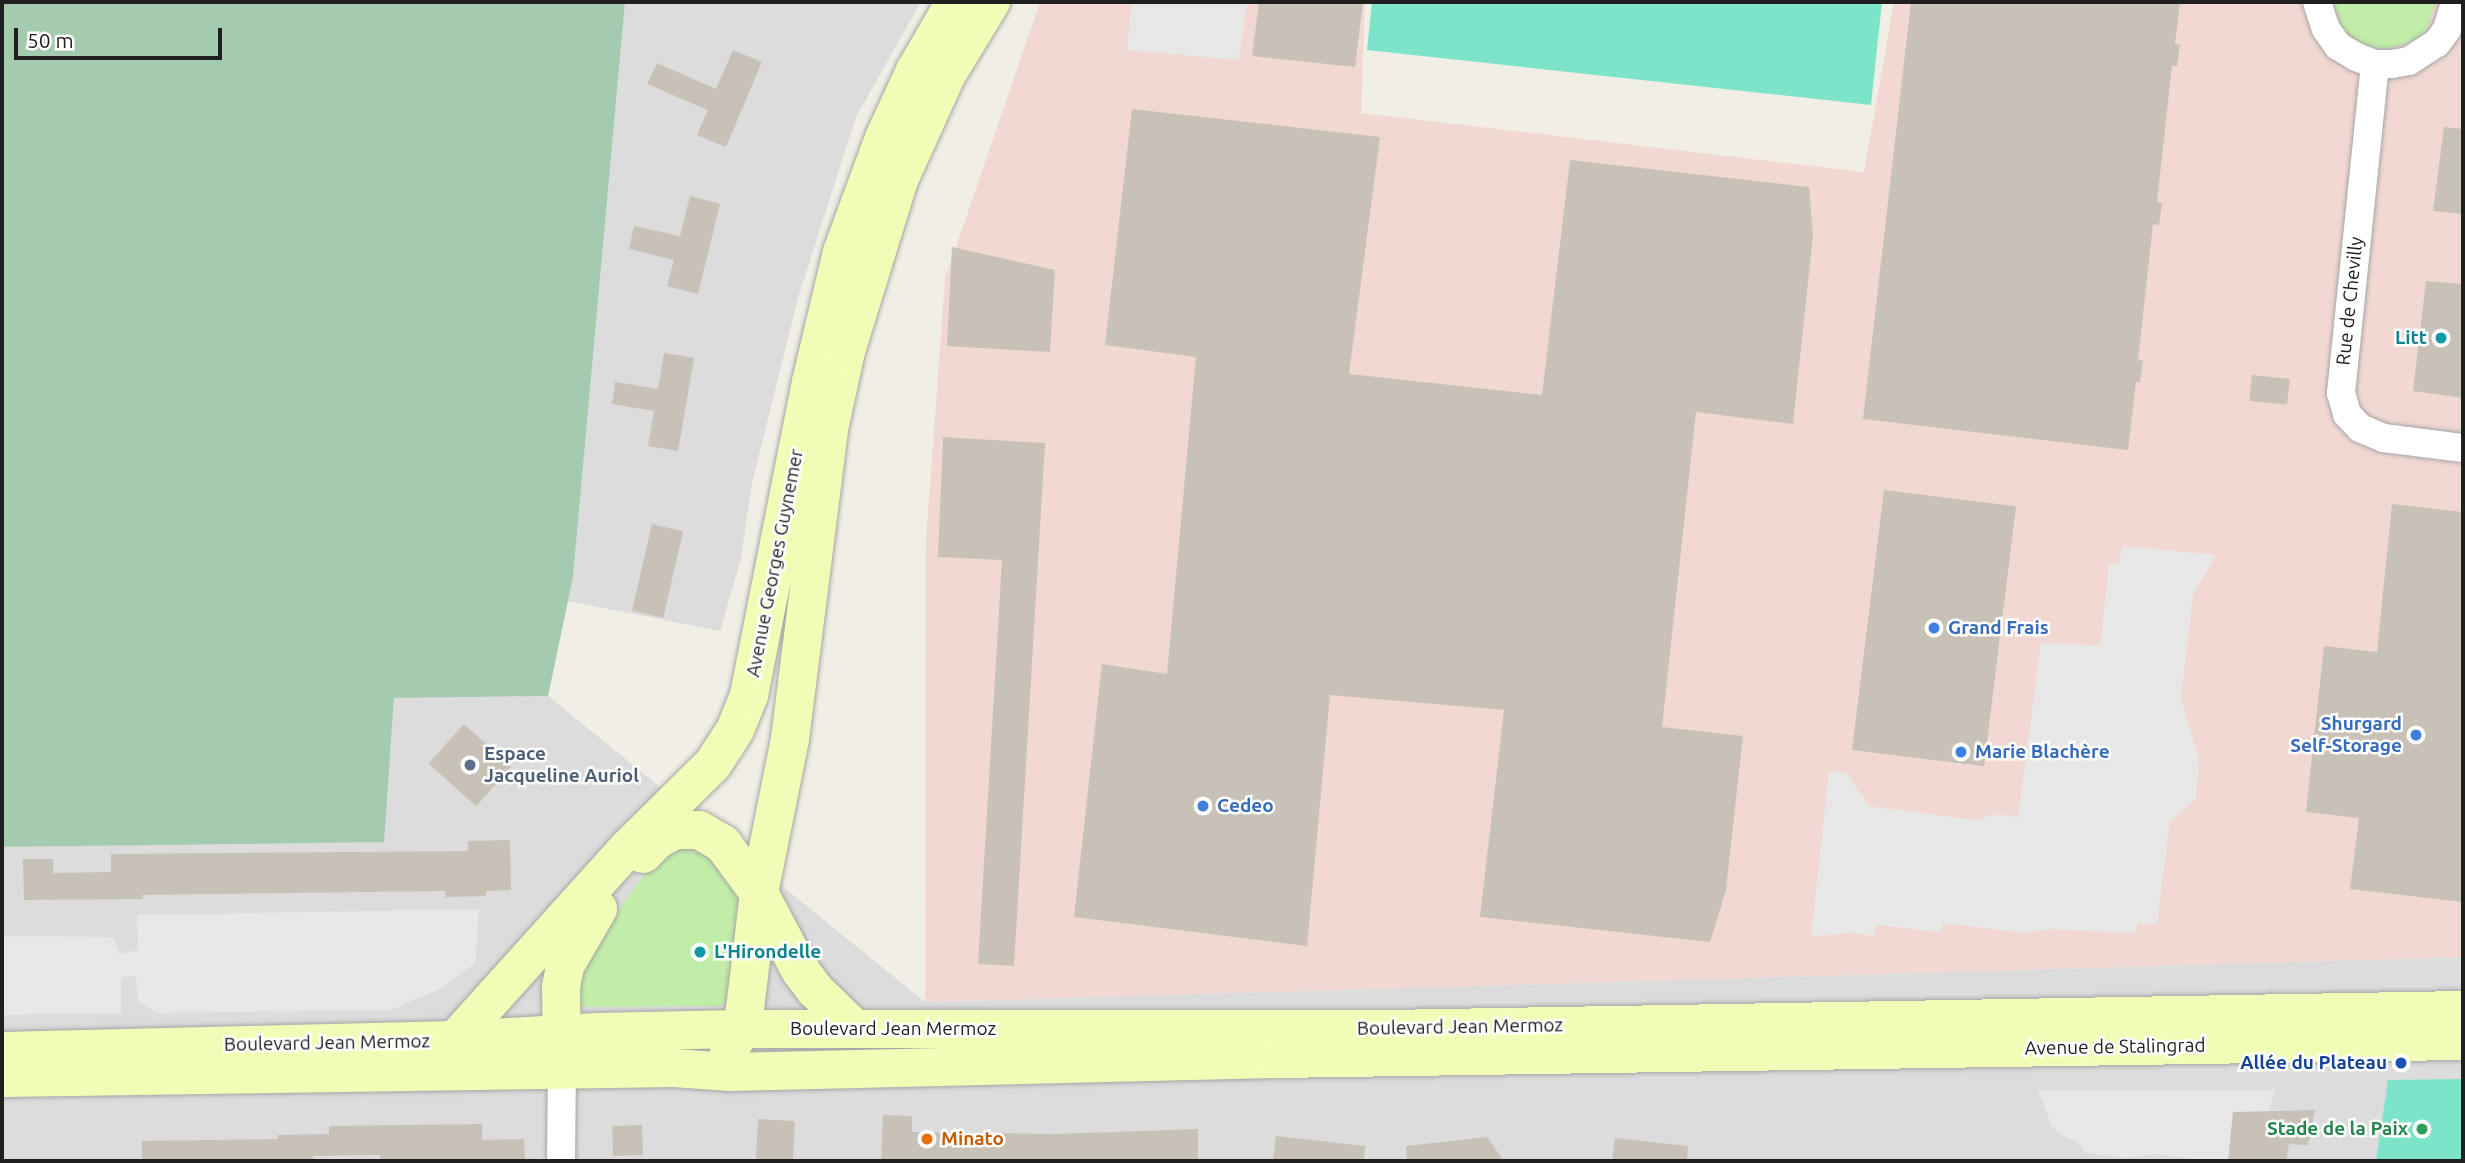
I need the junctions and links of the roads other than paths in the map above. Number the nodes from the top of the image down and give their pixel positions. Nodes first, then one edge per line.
1 (991, 2) edge
2 (2317, 2) edge
3 (2455, 2) edge
4 (956, 3) edge
5 (2375, 64) junction
6 (2463, 448) edge
7 (627, 849) junction
8 (615, 886) junction
9 (759, 893) junction
10 (575, 908) junction
11 (2463, 1010) edge
12 (854, 1028) junction
13 (741, 1029) junction
14 (1776, 1036) junction
15 (455, 1040) junction
16 (2463, 1041) edge
17 (2, 1051) edge
18 (562, 1053) junction
19 (674, 1068) junction
20 (2, 1078) edge
21 (561, 1161) edge

1 - 9 main road, Avenue Georges Guynemer
2 - 5 street
3 - 5 street
4 - 7 main road, Avenue Georges Guynemer
5 - 6 street, Rue de Chevilly
7 - 8 main road
7 - 10 main road, Avenue Georges Guynemer
8 - 9 main road
8 - 10 main road
8 - 18 main road
9 - 12 main road
9 - 13 main road, Avenue Georges Guynemer
10 - 15 main road, Avenue Georges Guynemer
11 - 14 main road, Avenue de Stalingrad
12 - 13 main road, Boulevard Jean Mermoz
12 - 14 main road, Boulevard Jean Mermoz
13 - 18 main road, Boulevard Jean Mermoz
13 - 19 main road
14 - 16 main road, Avenue de Stalingrad
14 - 19 main road, Boulevard Jean Mermoz
15 - 17 main road, Boulevard Jean Mermoz
15 - 18 main road, Boulevard Jean Mermoz
18 - 19 main road, Boulevard Jean Mermoz
18 - 20 main road, Boulevard Jean Mermoz
18 - 21 street

